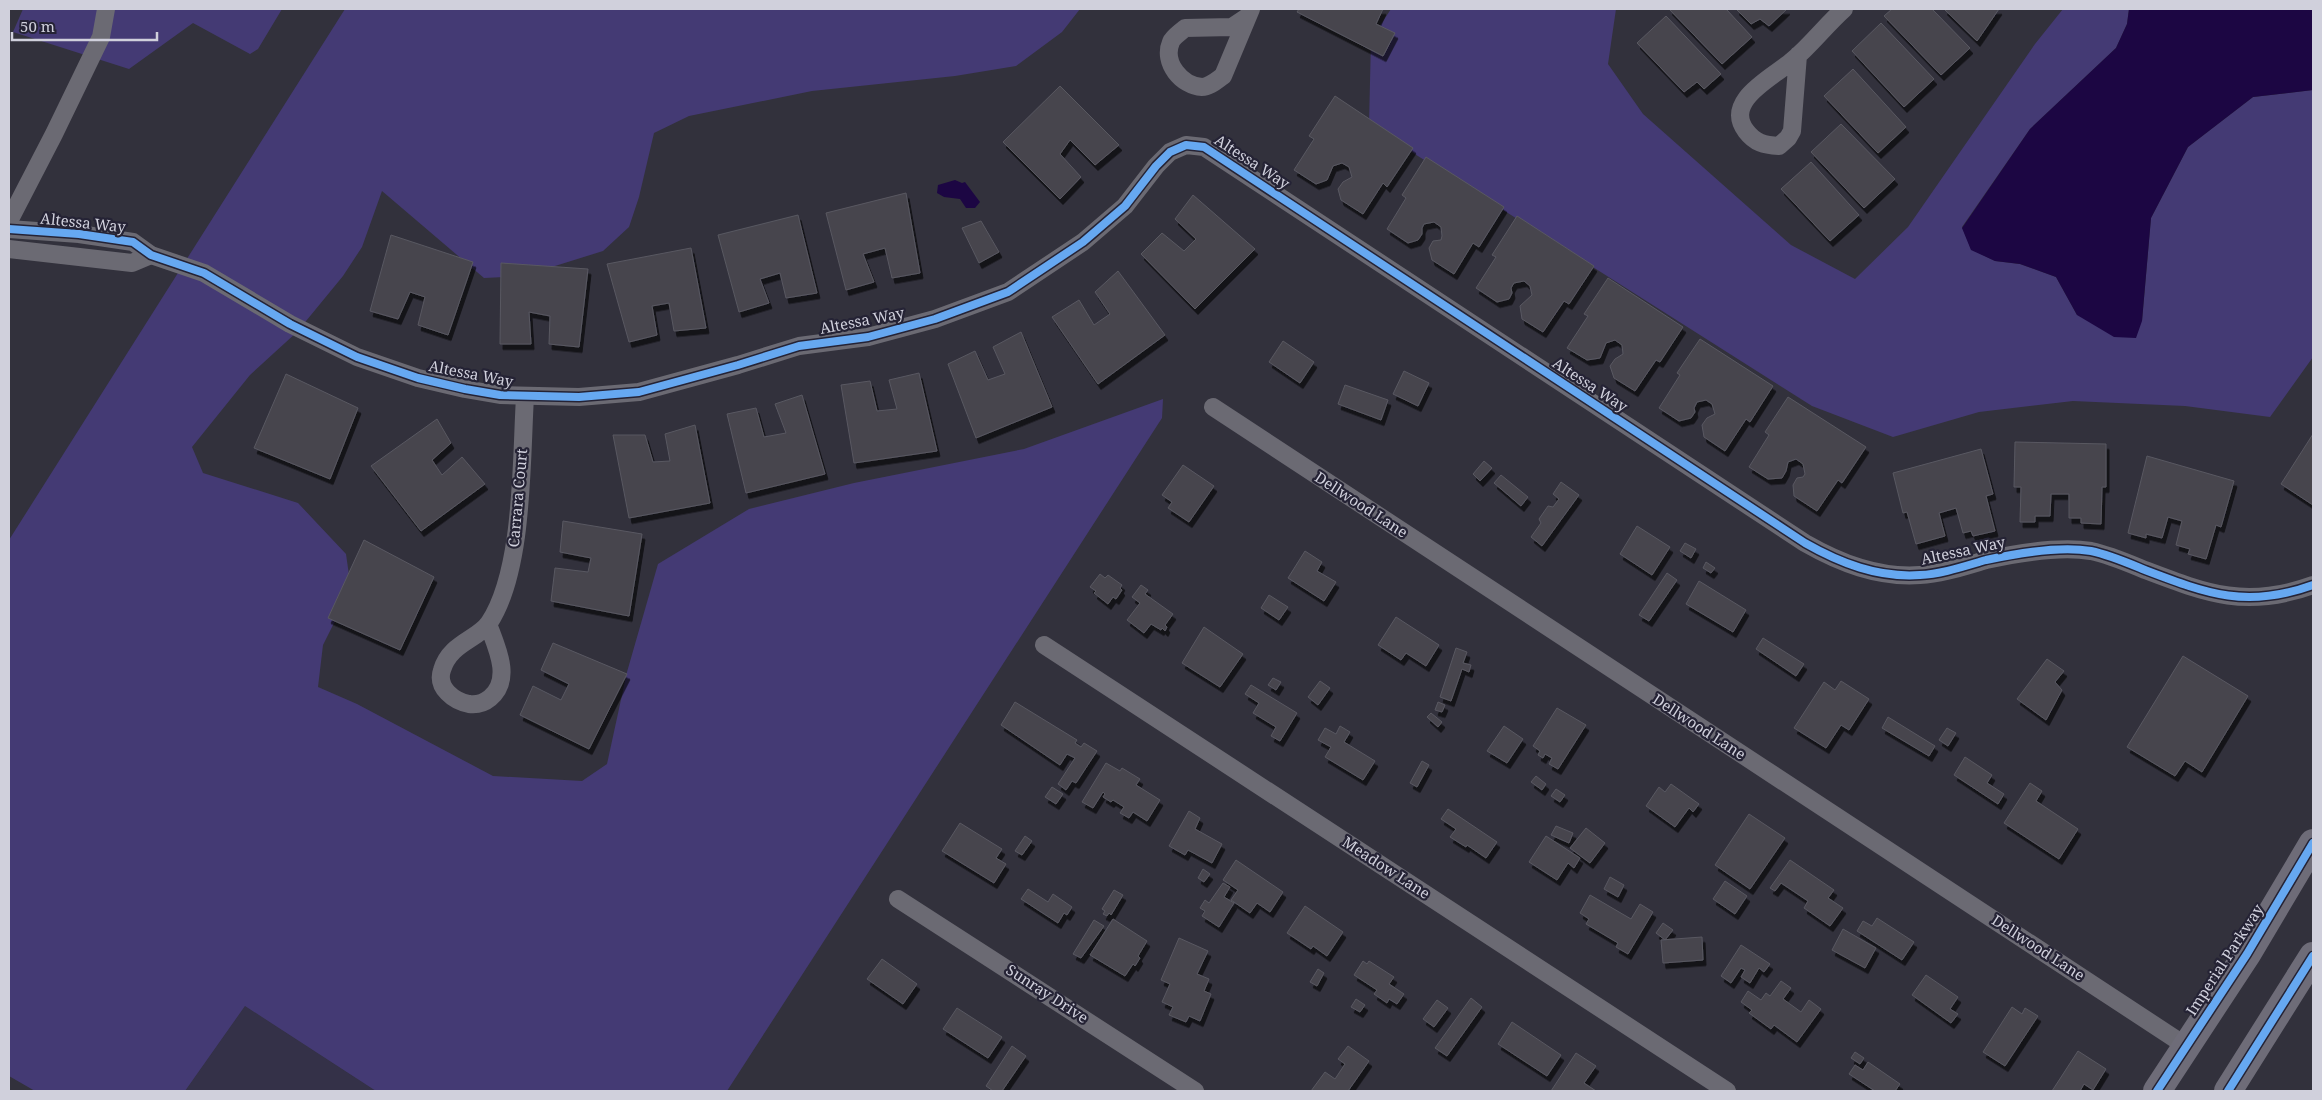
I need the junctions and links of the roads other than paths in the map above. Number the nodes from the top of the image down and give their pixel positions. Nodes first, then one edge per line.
1 (106, 9) edge
2 (1844, 9) edge
3 (1249, 13) edge
4 (1798, 55) junction
5 (9, 221) edge
6 (9, 229) edge
7 (9, 250) edge
8 (151, 256) junction
9 (525, 397) junction
10 (1213, 407) dead end
11 (2313, 585) edge
12 (488, 624) dead end
13 (1044, 645) dead end
14 (2313, 843) edge
15 (898, 898) dead end
16 (2313, 956) edge
17 (2186, 1046) junction
18 (1195, 1091) edge
19 (1727, 1091) edge
20 (2157, 1091) edge
21 (2228, 1091) edge

1 - 5 street
2 - 4 street
3 - 3 street
4 - 4 street
6 - 8 street, Altessa Way
7 - 8 street
8 - 9 street, Altessa Way
9 - 11 street, Altessa Way
9 - 12 street, Carrara Court
10 - 17 street, Dellwood Lane
13 - 19 street, Meadow Lane
14 - 17 main road, Imperial Parkway
15 - 18 street, Sunray Drive
16 - 21 main road
17 - 20 main road, Imperial Parkway

